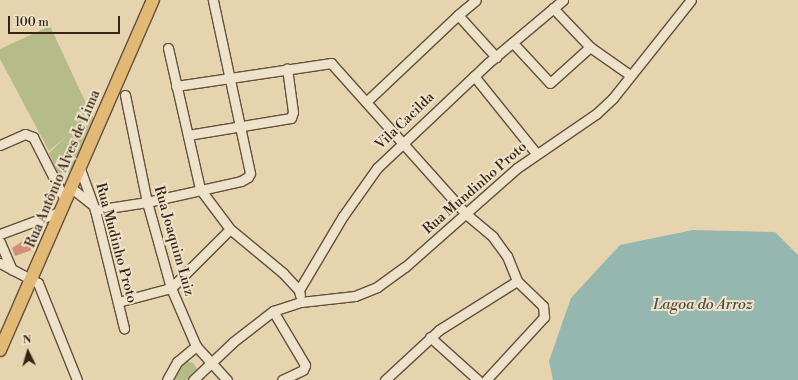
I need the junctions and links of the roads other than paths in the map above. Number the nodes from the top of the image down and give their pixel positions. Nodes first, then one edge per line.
1 (153, 0) edge
2 (213, 0) edge
3 (476, 0) edge
4 (563, 0) edge
5 (692, 0) edge
6 (553, 8) junction
7 (458, 15) junction
8 (513, 42) junction
9 (590, 47) junction
10 (168, 48) dead end
11 (496, 57) junction
12 (287, 68) junction
13 (630, 75) junction
14 (474, 76) junction
15 (230, 78) junction
16 (176, 86) junction
17 (125, 95) dead end
18 (366, 102) junction
19 (240, 127) junction
20 (188, 135) junction
21 (402, 142) junction
22 (0, 145) edge
23 (536, 153) junction
24 (79, 166) junction
25 (70, 187) junction
26 (200, 189) junction
27 (65, 200) junction
28 (147, 202) junction
29 (94, 207) junction
30 (59, 212) junction
31 (467, 215) junction
32 (230, 229) junction
33 (0, 234) edge
34 (0, 242) edge
35 (0, 263) edge
36 (12, 270) junction
37 (31, 280) junction
38 (517, 281) junction
39 (171, 288) junction
40 (299, 290) junction
41 (118, 302) junction
42 (301, 302) junction
43 (274, 311) junction
44 (124, 328) dead end
45 (430, 337) junction
46 (196, 346) junction
47 (0, 350) edge
48 (210, 363) junction
49 (285, 379) edge
50 (77, 380) edge
51 (167, 380) edge
52 (194, 380) edge
53 (227, 380) edge
54 (385, 380) edge
55 (478, 380) edge
56 (486, 380) edge

1 - 24 main road, Rua Antônio Alves de Lima
2 - 15 street
3 - 7 street
4 - 6 street, Vila Cacilda
5 - 13 street, Rua Mundinho Proto
6 - 8 street, Vila Cacilda
6 - 9 street
7 - 11 street
7 - 18 street
8 - 9 street
8 - 11 street, Vila Cacilda
9 - 13 street
10 - 16 street
11 - 14 street, Vila Cacilda
12 - 15 street
12 - 18 street
12 - 19 street
13 - 23 street, Rua Mundinho Proto
14 - 21 street, Vila Cacilda
14 - 23 street
15 - 16 street
15 - 19 street
16 - 20 street
17 - 28 street, Rua Joaquim Luiz
18 - 21 street
19 - 20 street
19 - 26 street
20 - 26 street
21 - 31 street
21 - 40 street, Vila Cacilda
22 - 27 street
23 - 31 street, Rua Mundinho Proto
24 - 25 main road, Rua Antônio Alves de Lima
24 - 29 street, Rua Mudinho Proto
25 - 27 main road, Rua Antônio Alves de Lima
25 - 29 street
26 - 28 street
26 - 32 street
27 - 30 main road, Rua Antônio Alves de Lima
28 - 29 street
28 - 39 street, Rua Joaquim Luiz
29 - 41 street, Rua Mudinho Proto
30 - 33 street
30 - 37 main road, Rua Antônio Alves de Lima
31 - 38 street
31 - 42 street, Rua Mundinho Proto
32 - 39 street
32 - 40 street
34 - 36 street
35 - 36 street
36 - 37 street
37 - 47 main road, Rua Antônio Alves de Lima
37 - 50 street
38 - 45 street
38 - 56 street
39 - 41 street
39 - 46 street, Rua Joaquim Luiz
40 - 42 street
41 - 44 street, Rua Mudinho Proto
42 - 43 street, Rua Mundinho Proto
43 - 48 street, Rua Mundinho Proto
43 - 49 street
45 - 54 street
45 - 55 street
46 - 48 street, Rua Joaquim Luiz
46 - 51 street
48 - 52 street, Rua Mundinho Proto
48 - 53 street, Rua Joaquim Luiz

